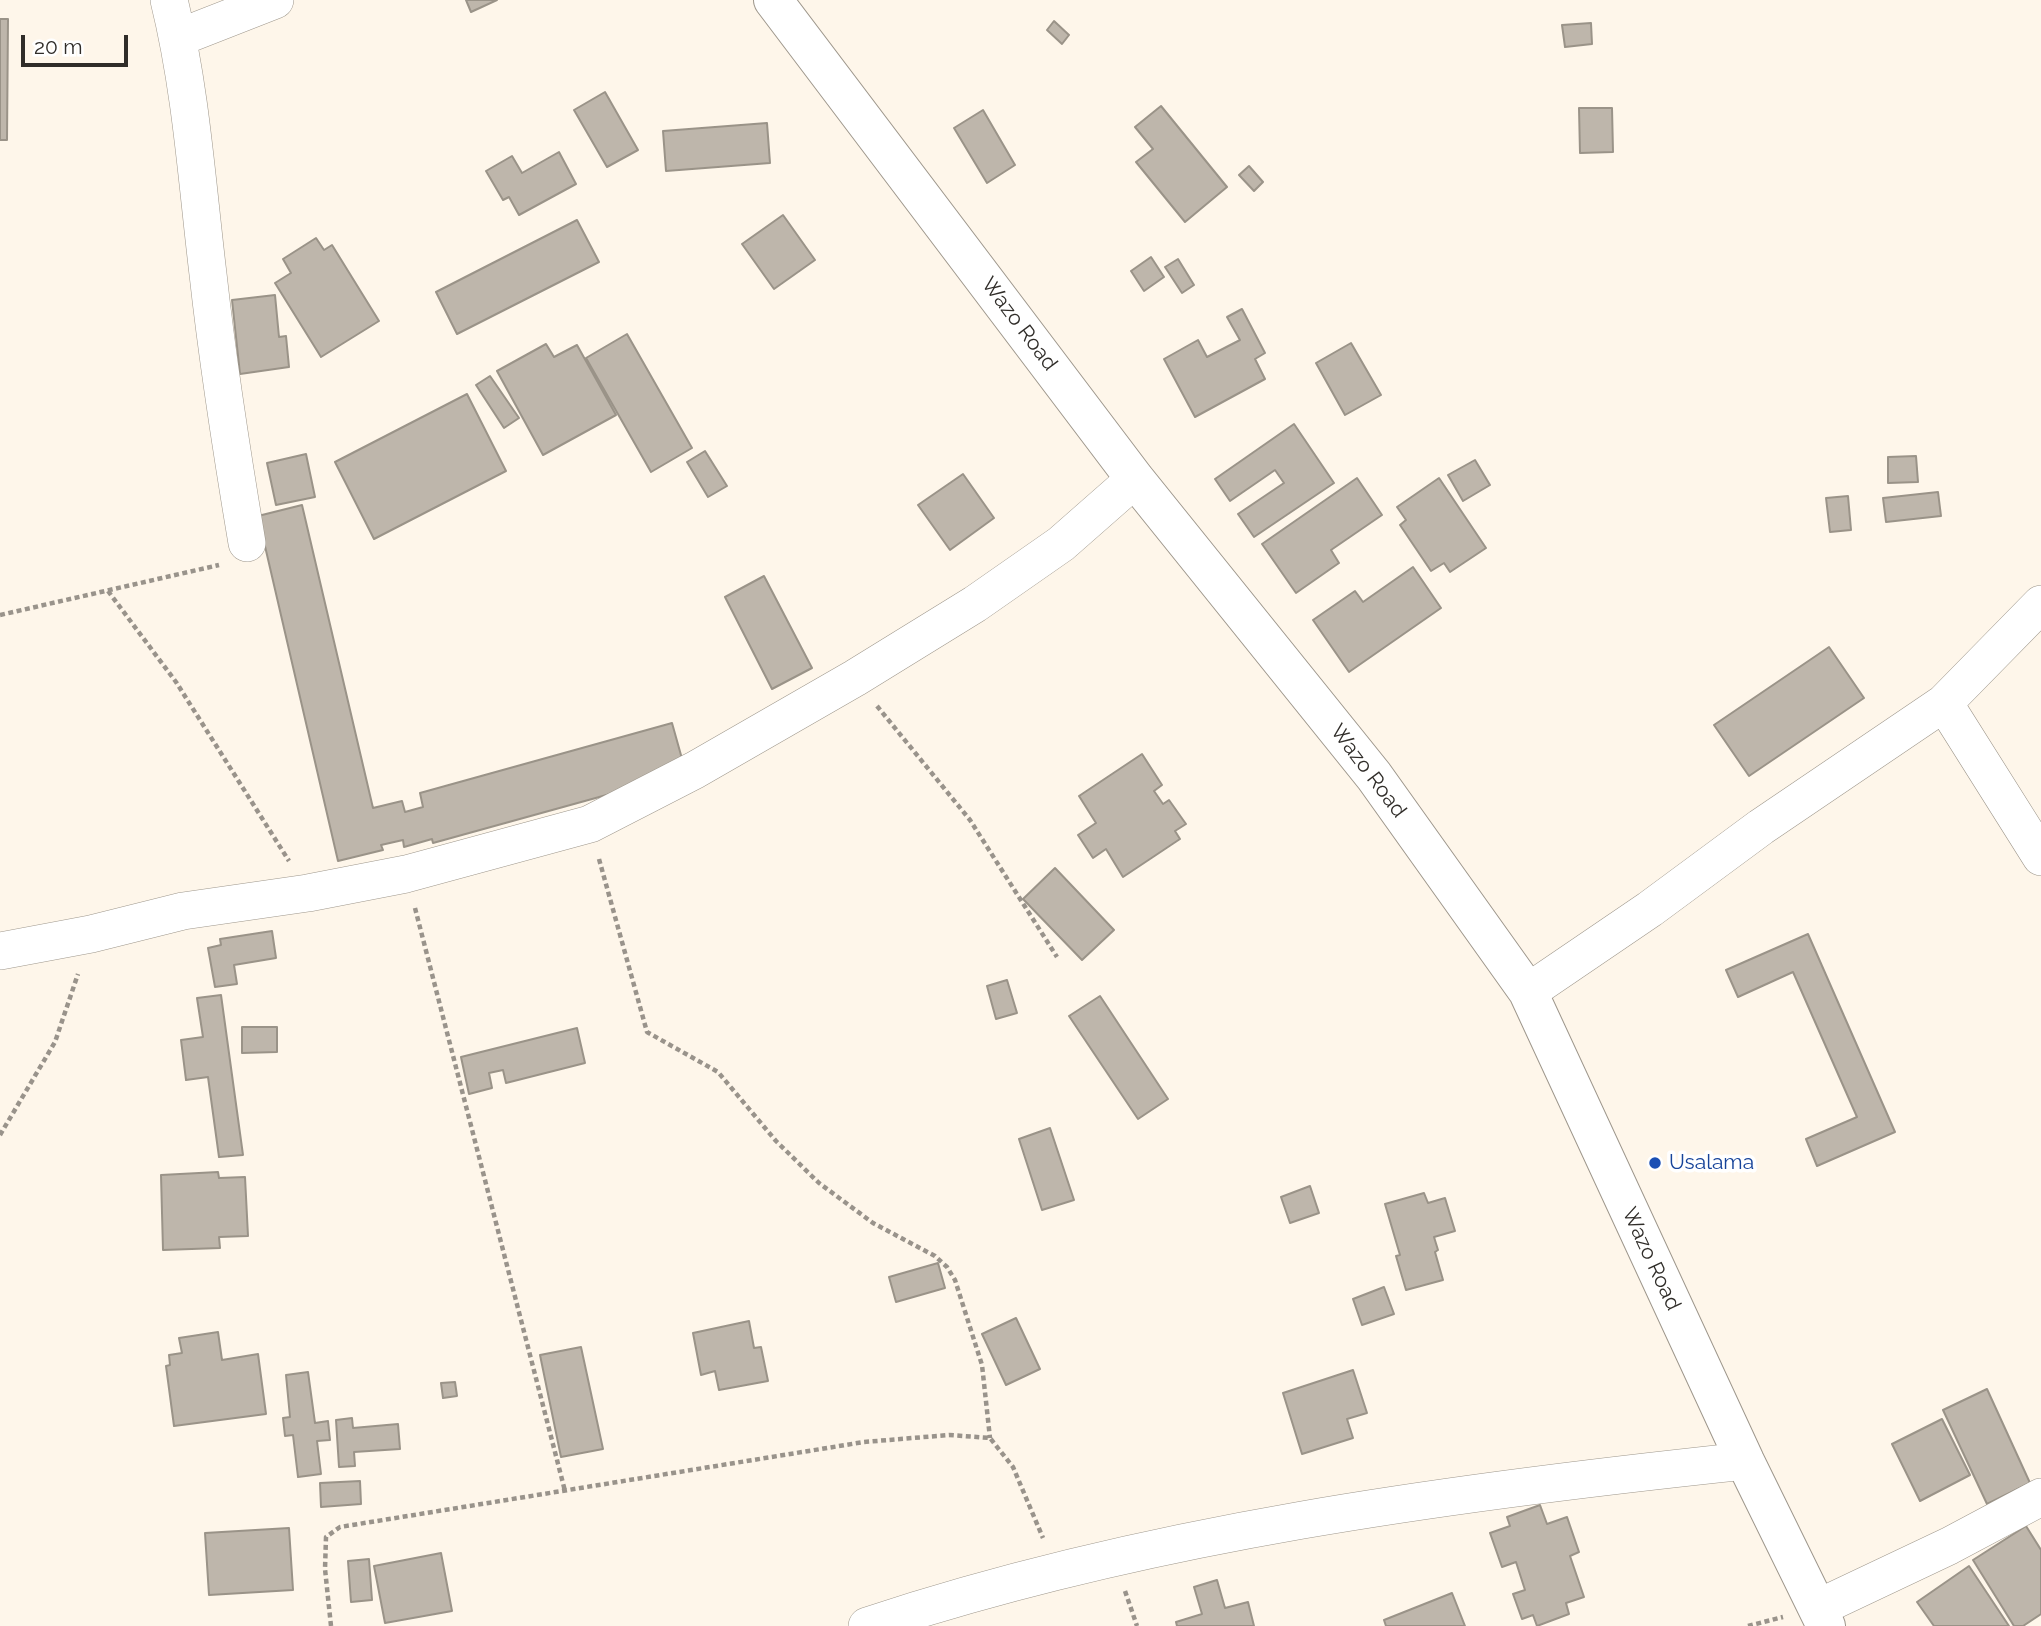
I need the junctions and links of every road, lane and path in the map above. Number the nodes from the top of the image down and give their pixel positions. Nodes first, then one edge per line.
1 (169, 0) edge
2 (275, 0) edge
3 (774, 0) edge
4 (178, 38) junction
5 (1135, 479) junction
6 (247, 543) joint
7 (108, 591) junction
8 (2041, 604) edge
9 (0, 615) edge
10 (855, 678) junction
11 (1944, 703) junction
12 (590, 824) junction
13 (2041, 856) edge
14 (405, 874) junction
15 (308, 893) junction
16 (91, 934) junction
17 (0, 951) edge
18 (1057, 957) dead end
19 (1528, 992) junction
20 (0, 1135) edge
21 (990, 1438) junction
22 (1745, 1461) junction
23 (565, 1491) junction
24 (2041, 1497) edge
25 (1058, 1572) junction
26 (1822, 1617) edge
27 (331, 1626) edge
28 (867, 1626) edge

1 - 4 street
2 - 4 street
3 - 5 main road, Wazo Road
4 - 6 street
5 - 10 street
5 - 19 main road, Wazo Road
6 - 7 path
7 - 9 path
7 - 15 path
8 - 11 street
10 - 12 street
10 - 18 path
11 - 13 street
11 - 19 street
12 - 14 street
12 - 21 path
14 - 15 street
14 - 23 path
15 - 16 street
16 - 17 street
16 - 20 path
19 - 22 main road, Wazo Road
21 - 23 path
21 - 25 path
22 - 25 street
22 - 26 main road, Wazo Road
23 - 27 path
24 - 26 street
25 - 28 street

